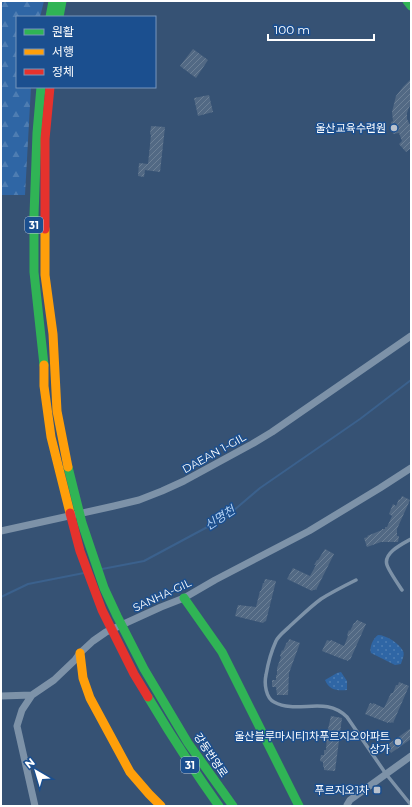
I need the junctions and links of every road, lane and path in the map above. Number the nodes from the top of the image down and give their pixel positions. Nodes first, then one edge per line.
1 (53, 1) edge
2 (62, 1) edge
3 (407, 1) edge
4 (411, 6) edge
5 (50, 16) edge
6 (59, 16) edge
7 (41, 88) edge
8 (50, 88) edge
9 (411, 336) edge
10 (411, 468) edge
11 (1, 531) edge
12 (411, 539) edge
13 (356, 580) dead end
14 (402, 590) dead end
15 (184, 598) junction
16 (80, 653) junction
17 (32, 695) junction
18 (1, 696) edge
19 (411, 756) edge
20 (386, 774) junction
21 (411, 805) edge
22 (35, 806) edge
23 (161, 806) edge
24 (220, 806) edge
25 (232, 806) edge
26 (299, 806) edge
27 (347, 806) edge

1 - 5 main road
2 - 6 main road
3 - 4 main road
7 - 24 main road, 강동번영로 / 31
8 - 25 main road, 강동번영로
9 - 11 street, DAEAN 1-GIL
10 - 15 street, SANHA-GIL
12 - 14 lane
13 - 20 lane
15 - 16 street, SANHA-GIL
15 - 26 main road
16 - 17 street, SANHA-GIL
16 - 23 main road
17 - 18 street
17 - 22 street, SANHA-GIL
19 - 20 street
20 - 21 lane
20 - 27 street

